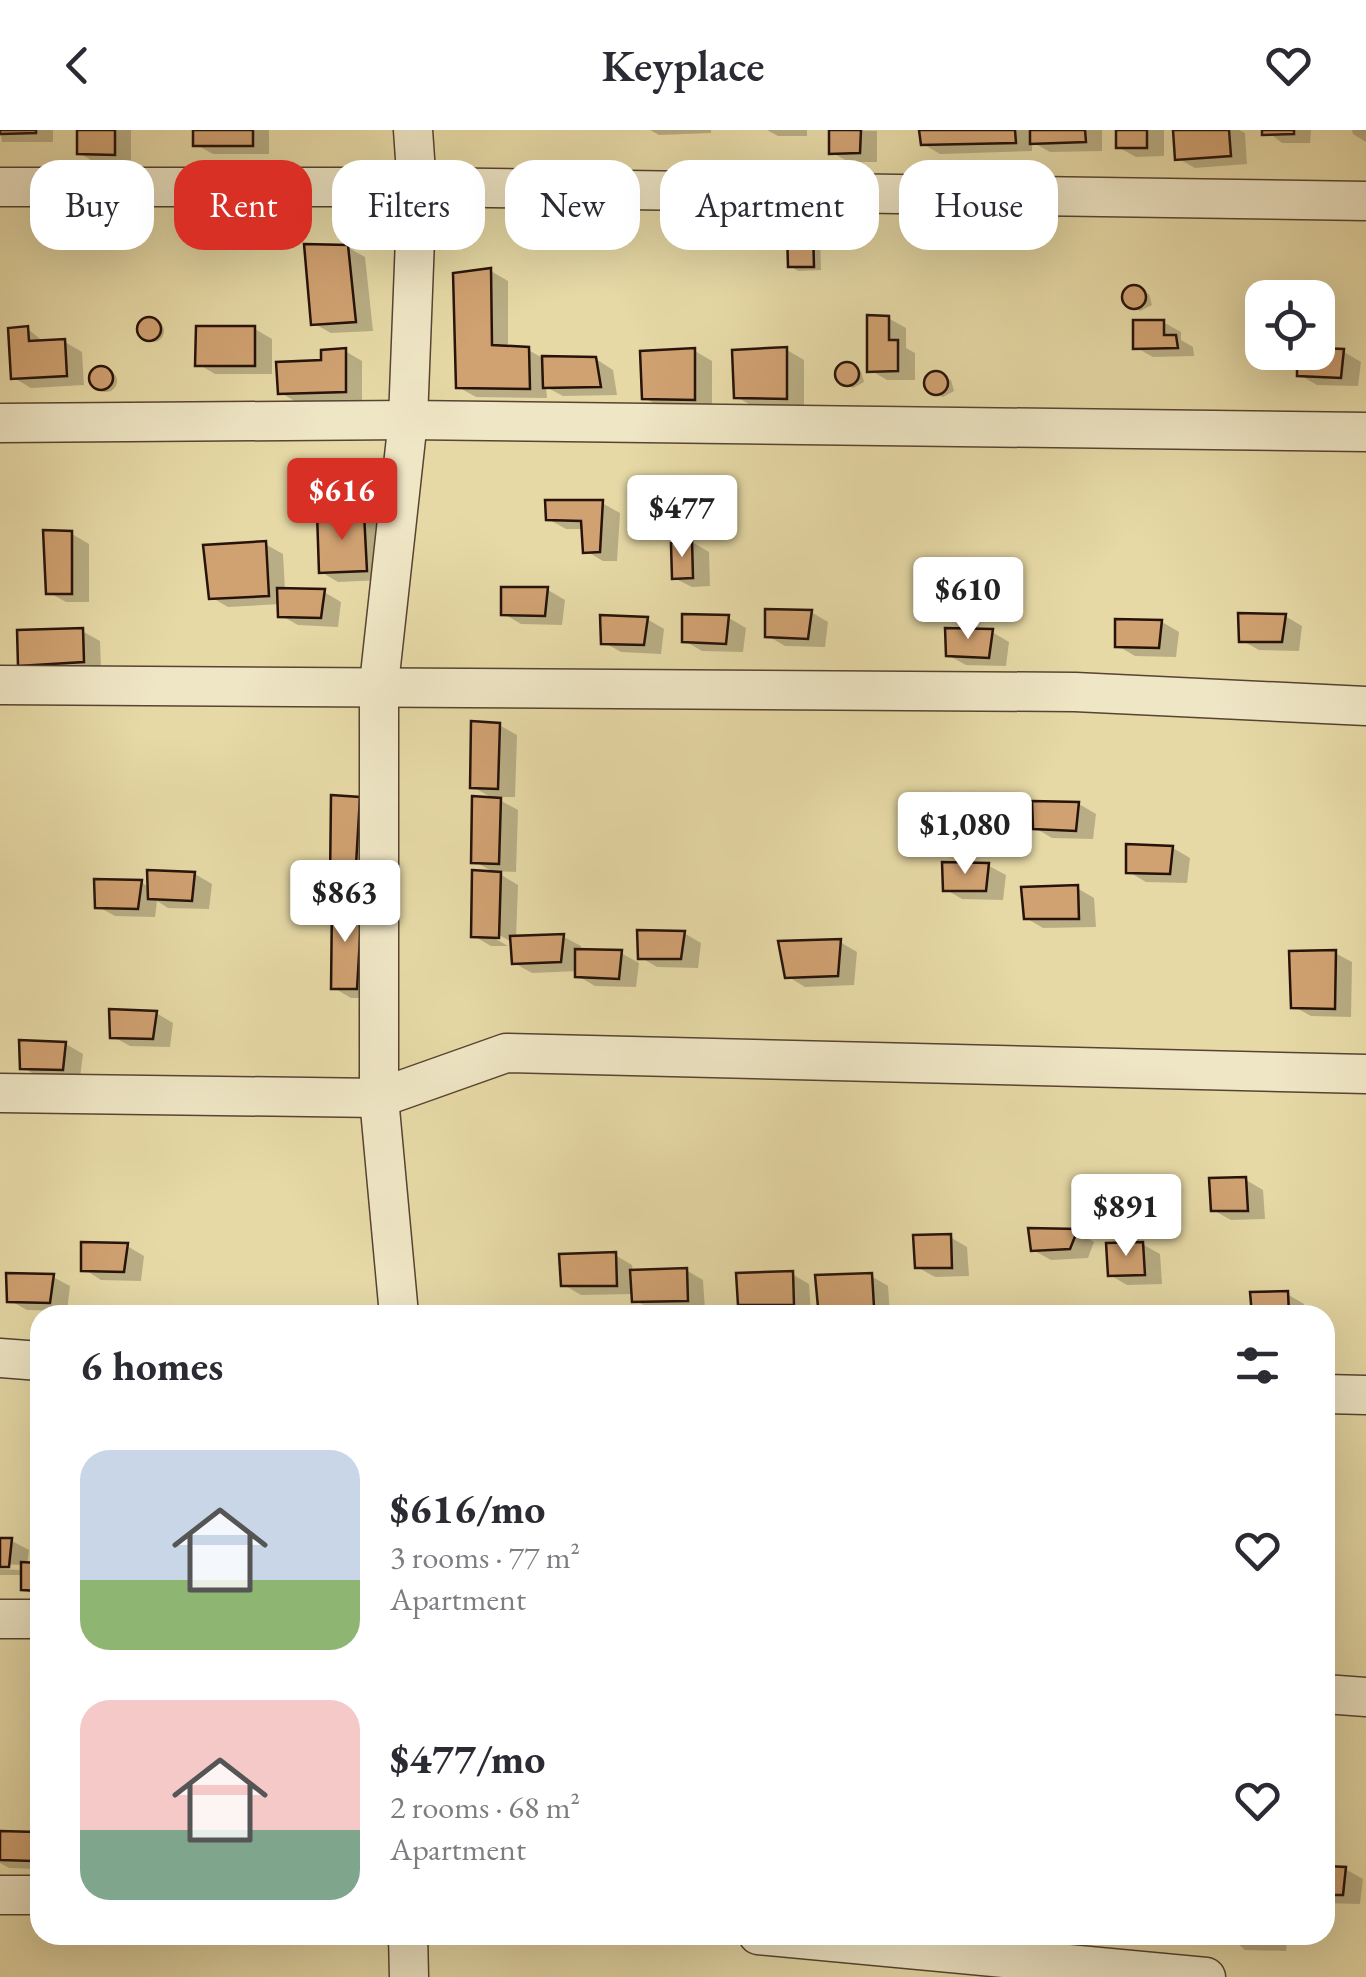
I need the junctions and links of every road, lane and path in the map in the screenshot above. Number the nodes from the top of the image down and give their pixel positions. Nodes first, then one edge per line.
1 (413, 130) edge
2 (415, 160) edge
3 (0, 187) edge
4 (332, 187) edge
5 (485, 188) edge
6 (1366, 201) edge
7 (415, 250) edge
8 (408, 420) junction
9 (0, 423) edge
10 (1366, 432) edge
11 (379, 684) junction
12 (0, 685) edge
13 (1366, 706) edge
14 (1366, 1074) edge
15 (0, 1093) edge
16 (379, 1098) junction
17 (398, 1305) edge
18 (0, 1358) edge
19 (30, 1360) edge
20 (1335, 1394) edge
21 (1366, 1395) edge
22 (0, 1619) edge
23 (30, 1620) edge
24 (1335, 1695) edge
25 (1366, 1697) edge
26 (0, 1895) edge
27 (30, 1895) edge
28 (408, 1945) edge
29 (865, 1945) edge
30 (408, 1977) edge
31 (1206, 1977) edge

1 - 2 street
3 - 4 street
5 - 6 street
7 - 8 street
8 - 9 street
8 - 10 street
8 - 11 street
11 - 12 street
11 - 13 street
11 - 16 street
14 - 16 street
15 - 16 street
16 - 17 street
18 - 19 street
20 - 21 street
22 - 23 street
24 - 25 street
26 - 27 street
28 - 30 street
29 - 31 street

